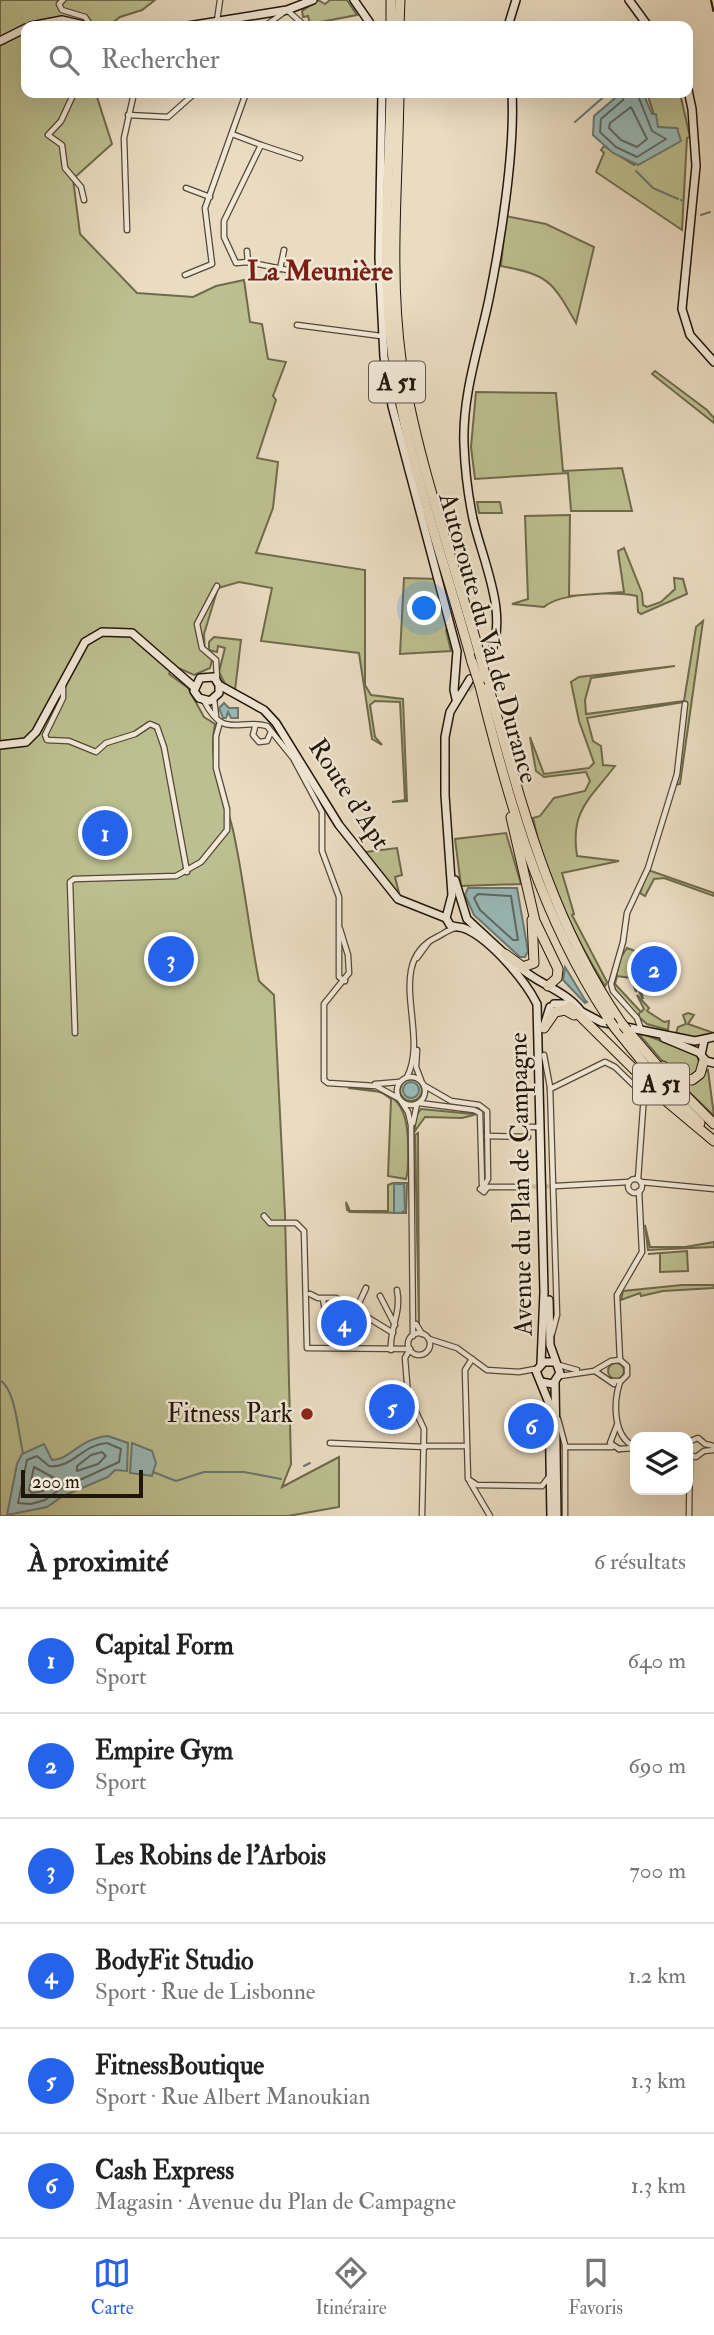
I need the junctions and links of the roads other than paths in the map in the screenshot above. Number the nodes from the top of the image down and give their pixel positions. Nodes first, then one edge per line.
1 (63, 0) edge
2 (220, 0) edge
3 (313, 0) edge
4 (354, 0) edge
5 (391, 0) edge
6 (400, 0) edge
7 (516, 0) edge
8 (629, 0) edge
9 (287, 10) junction
10 (87, 21) edge
11 (217, 21) joint
12 (272, 21) edge
13 (299, 21) edge
14 (369, 21) edge
15 (391, 21) edge
16 (400, 21) edge
17 (510, 21) edge
18 (644, 21) edge
19 (21, 30) edge
20 (0, 41) edge
21 (72, 98) edge
22 (133, 98) edge
23 (189, 98) edge
24 (244, 98) edge
25 (382, 98) edge
26 (391, 98) edge
27 (399, 98) edge
28 (512, 98) edge
29 (690, 98) edge
30 (128, 114) junction
31 (232, 134) junction
32 (261, 145) junction
33 (300, 158) dead end
34 (186, 188) dead end
35 (209, 197) junction
36 (84, 200) dead end
37 (127, 230) dead end
38 (284, 250) dead end
39 (247, 251) dead end
40 (248, 262) junction
41 (280, 269) junction
42 (302, 273) dead end
43 (185, 275) dead end
44 (297, 325) dead end
45 (381, 336) junction
46 (714, 362) edge
47 (217, 586) dead end
48 (485, 655) junction
49 (216, 660) junction
50 (173, 670) junction
51 (456, 671) junction
52 (209, 676) junction
53 (200, 678) junction
54 (470, 678) tunnel mouth
55 (218, 682) junction
56 (63, 683) junction
57 (194, 687) junction
58 (481, 689) junction
59 (465, 690) junction
60 (216, 697) junction
61 (241, 699) junction
62 (456, 699) junction
63 (204, 701) junction
64 (685, 704) dead end
65 (219, 721) junction
66 (254, 729) junction
67 (271, 731) junction
68 (267, 741) junction
69 (281, 743) junction
70 (0, 745) edge
71 (445, 795) junction
72 (450, 854) junction
73 (187, 872) junction
74 (525, 876) junction
75 (424, 909) junction
76 (451, 909) junction
77 (463, 909) junction
78 (467, 919) junction
79 (447, 920) junction
80 (339, 923) junction
81 (459, 927) junction
82 (442, 934) junction
83 (433, 939) junction
84 (348, 953) junction
85 (505, 954) junction
86 (338, 956) junction
87 (339, 977) junction
88 (345, 981) junction
89 (549, 987) junction
90 (334, 991) junction
91 (536, 1001) junction
92 (552, 1006) junction
93 (570, 1006) junction
94 (580, 1010) junction
95 (584, 1021) junction
96 (625, 1027) junction
97 (544, 1028) junction
98 (75, 1033) dead end
99 (714, 1037) edge
100 (704, 1041) junction
101 (544, 1055) junction
102 (706, 1059) edge
103 (407, 1076) junction
104 (549, 1077) junction
105 (421, 1080) junction
106 (399, 1082) junction
107 (562, 1082) junction
108 (360, 1085) junction
109 (425, 1086) junction
110 (550, 1090) junction
111 (399, 1099) junction
112 (418, 1103) junction
113 (714, 1124) edge
114 (528, 1127) dead end
115 (537, 1127) dead end
116 (714, 1135) edge
117 (487, 1136) junction
118 (528, 1137) dead end
119 (714, 1141) edge
120 (635, 1185) junction
121 (556, 1186) tunnel mouth
122 (486, 1187) junction
123 (519, 1187) tunnel mouth
124 (714, 1189) edge
125 (264, 1216) dead end
126 (366, 1287) dead end
127 (397, 1290) dead end
128 (310, 1294) dead end
129 (380, 1296) dead end
130 (323, 1299) junction
131 (355, 1312) junction
132 (368, 1319) junction
133 (396, 1326) junction
134 (393, 1333) junction
135 (422, 1334) junction
136 (412, 1336) junction
137 (429, 1339) junction
138 (409, 1342) junction
139 (550, 1342) junction
140 (446, 1345) junction
141 (410, 1349) junction
142 (392, 1350) junction
143 (428, 1350) junction
144 (416, 1354) junction
145 (472, 1359) junction
146 (405, 1360) junction
147 (617, 1360) junction
148 (556, 1363) junction
149 (540, 1364) junction
150 (606, 1367) junction
151 (582, 1371) junction
152 (594, 1371) junction
153 (519, 1372) junction
154 (557, 1379) junction
155 (610, 1379) junction
156 (540, 1381) junction
157 (621, 1381) junction
158 (617, 1395) junction
159 (555, 1412) junction
160 (617, 1424) junction
161 (613, 1436) junction
162 (425, 1438) junction
163 (623, 1438) junction
164 (693, 1440) edge
165 (330, 1443) dead end
166 (630, 1443) edge
167 (406, 1444) junction
168 (705, 1444) junction
169 (425, 1446) junction
170 (466, 1446) junction
171 (565, 1447) junction
172 (612, 1447) junction
173 (630, 1448) edge
174 (714, 1448) edge
175 (619, 1449) junction
176 (704, 1451) junction
177 (693, 1456) edge
178 (696, 1457) junction
179 (693, 1464) edge
180 (550, 1475) junction
181 (470, 1481) junction
182 (689, 1495) edge
183 (422, 1516) edge
184 (490, 1516) edge
185 (551, 1516) edge
186 (556, 1516) edge
187 (565, 1516) edge
188 (689, 1516) edge

1 - 10 street
2 - 11 street
3 - 9 main road
4 - 14 main road
5 - 15 highway
6 - 16 highway
7 - 17 main road
8 - 18 main road
9 - 11 main road
9 - 12 street
9 - 13 street
19 - 20 main road
21 - 36 street
22 - 30 street
23 - 30 street
24 - 31 street
25 - 45 main road
26 - 58 highway, Autoroute du Val de Durance / A 51, bridge
27 - 48 highway, Autoroute du Val de Durance / A 51
28 - 48 main road
29 - 46 main road
30 - 37 street
31 - 32 street
31 - 35 street
32 - 33 street
32 - 40 street
34 - 35 street
35 - 43 street
38 - 41 street
39 - 40 street
40 - 41 street
41 - 42 street
44 - 45 street
45 - 51 main road
47 - 49 street
48 - 96 highway, Autoroute du Val de Durance / A 51, bridge
49 - 52 street
49 - 55 street
50 - 53 main road
50 - 56 main road
50 - 57 main road
51 - 59 main road
51 - 62 main road
52 - 53 main road
52 - 55 main road
53 - 57 main road
54 - 59 main road
55 - 60 main road
55 - 61 main road, Route d'Apt
56 - 70 main road
56 - 73 street
57 - 63 main road
58 - 74 highway
58 - 96 highway, Autoroute du Val de Durance / A 51
59 - 62 main road
59 - 71 main road
60 - 61 main road, Route d'Apt
60 - 63 main road
60 - 65 street
61 - 75 main road, Route d'Apt
62 - 71 main road
63 - 65 street
64 - 96 street
65 - 66 street
65 - 73 street
66 - 67 street
66 - 68 street
67 - 68 street
67 - 69 street
68 - 69 street
69 - 80 street
71 - 72 main road
72 - 76 main road
72 - 77 main road
73 - 98 street
74 - 85 highway
74 - 89 highway
75 - 76 main road, Route d'Apt
75 - 79 main road, Route d'Apt
76 - 77 main road
76 - 79 main road
77 - 78 main road
78 - 81 main road
78 - 85 main road
79 - 81 main road
79 - 82 street
80 - 84 street
80 - 86 street
81 - 82 street
81 - 91 main road
82 - 83 street
83 - 103 street
83 - 105 street
84 - 86 street
84 - 88 street
85 - 89 main road
86 - 87 street
87 - 88 street
87 - 90 street
88 - 90 street
89 - 91 main road
89 - 92 main road, Avenue du Plan de Campagne
89 - 94 main road
90 - 108 street
91 - 92 main road
91 - 149 main road, Avenue du Plan de Campagne
92 - 93 main road
92 - 97 main road, Avenue du Plan de Campagne
93 - 94 main road
93 - 95 highway
94 - 96 main road
95 - 97 highway
95 - 119 highway
96 - 100 main road
96 - 102 main road
96 - 102 highway
96 - 113 highway, Autoroute du Val de Durance / A 51
96 - 116 highway, Autoroute du Val de Durance / A 51
97 - 101 main road, Avenue du Plan de Campagne
99 - 100 main road
100 - 102 main road
101 - 104 street
101 - 139 main road, Avenue du Plan de Campagne
103 - 105 street
103 - 106 street
104 - 107 street
104 - 110 street
105 - 109 street
106 - 108 street
106 - 111 street
107 - 110 street
107 - 120 street
108 - 111 street
109 - 112 street
109 - 117 street
110 - 139 street
111 - 112 street
111 - 136 street
112 - 122 street
112 - 135 street
114 - 115 street
117 - 118 street
117 - 122 street
120 - 121 street
120 - 124 street
120 - 147 street
122 - 123 street
125 - 142 street
126 - 131 street
127 - 133 street
128 - 130 street
129 - 133 street
130 - 131 street
130 - 132 street
131 - 132 street
132 - 134 street
133 - 134 street
134 - 142 street
135 - 136 street
135 - 137 street
136 - 138 street
137 - 140 street
137 - 143 street
138 - 141 street
138 - 142 street
139 - 148 main road, Avenue du Plan de Campagne
140 - 143 street
140 - 145 street
141 - 142 street
141 - 144 street
141 - 146 street
142 - 146 street
143 - 144 street
144 - 146 street
145 - 153 street
145 - 170 street
146 - 162 street
147 - 150 street
147 - 157 street
148 - 149 main road
148 - 151 street
148 - 154 main road, Avenue du Plan de Campagne
149 - 153 street
149 - 156 main road, Avenue du Plan de Campagne
150 - 152 street
150 - 155 street
151 - 152 street
151 - 154 street
152 - 155 street
153 - 156 street
154 - 156 main road
154 - 159 main road
155 - 157 street
155 - 158 street
156 - 180 main road
157 - 158 street
158 - 160 street
159 - 171 street
159 - 186 main road
160 - 161 street
160 - 163 street
161 - 163 street
161 - 172 street
162 - 167 street
162 - 169 street
163 - 166 street
163 - 175 street
164 - 168 street
165 - 167 street
167 - 169 street
168 - 174 street
168 - 176 street
169 - 170 street
169 - 183 street
170 - 181 street
171 - 172 street
171 - 187 street
172 - 175 street
173 - 175 street
174 - 176 street
176 - 178 street
177 - 178 street
178 - 179 street
180 - 181 street
180 - 185 main road
181 - 184 street
182 - 188 street

